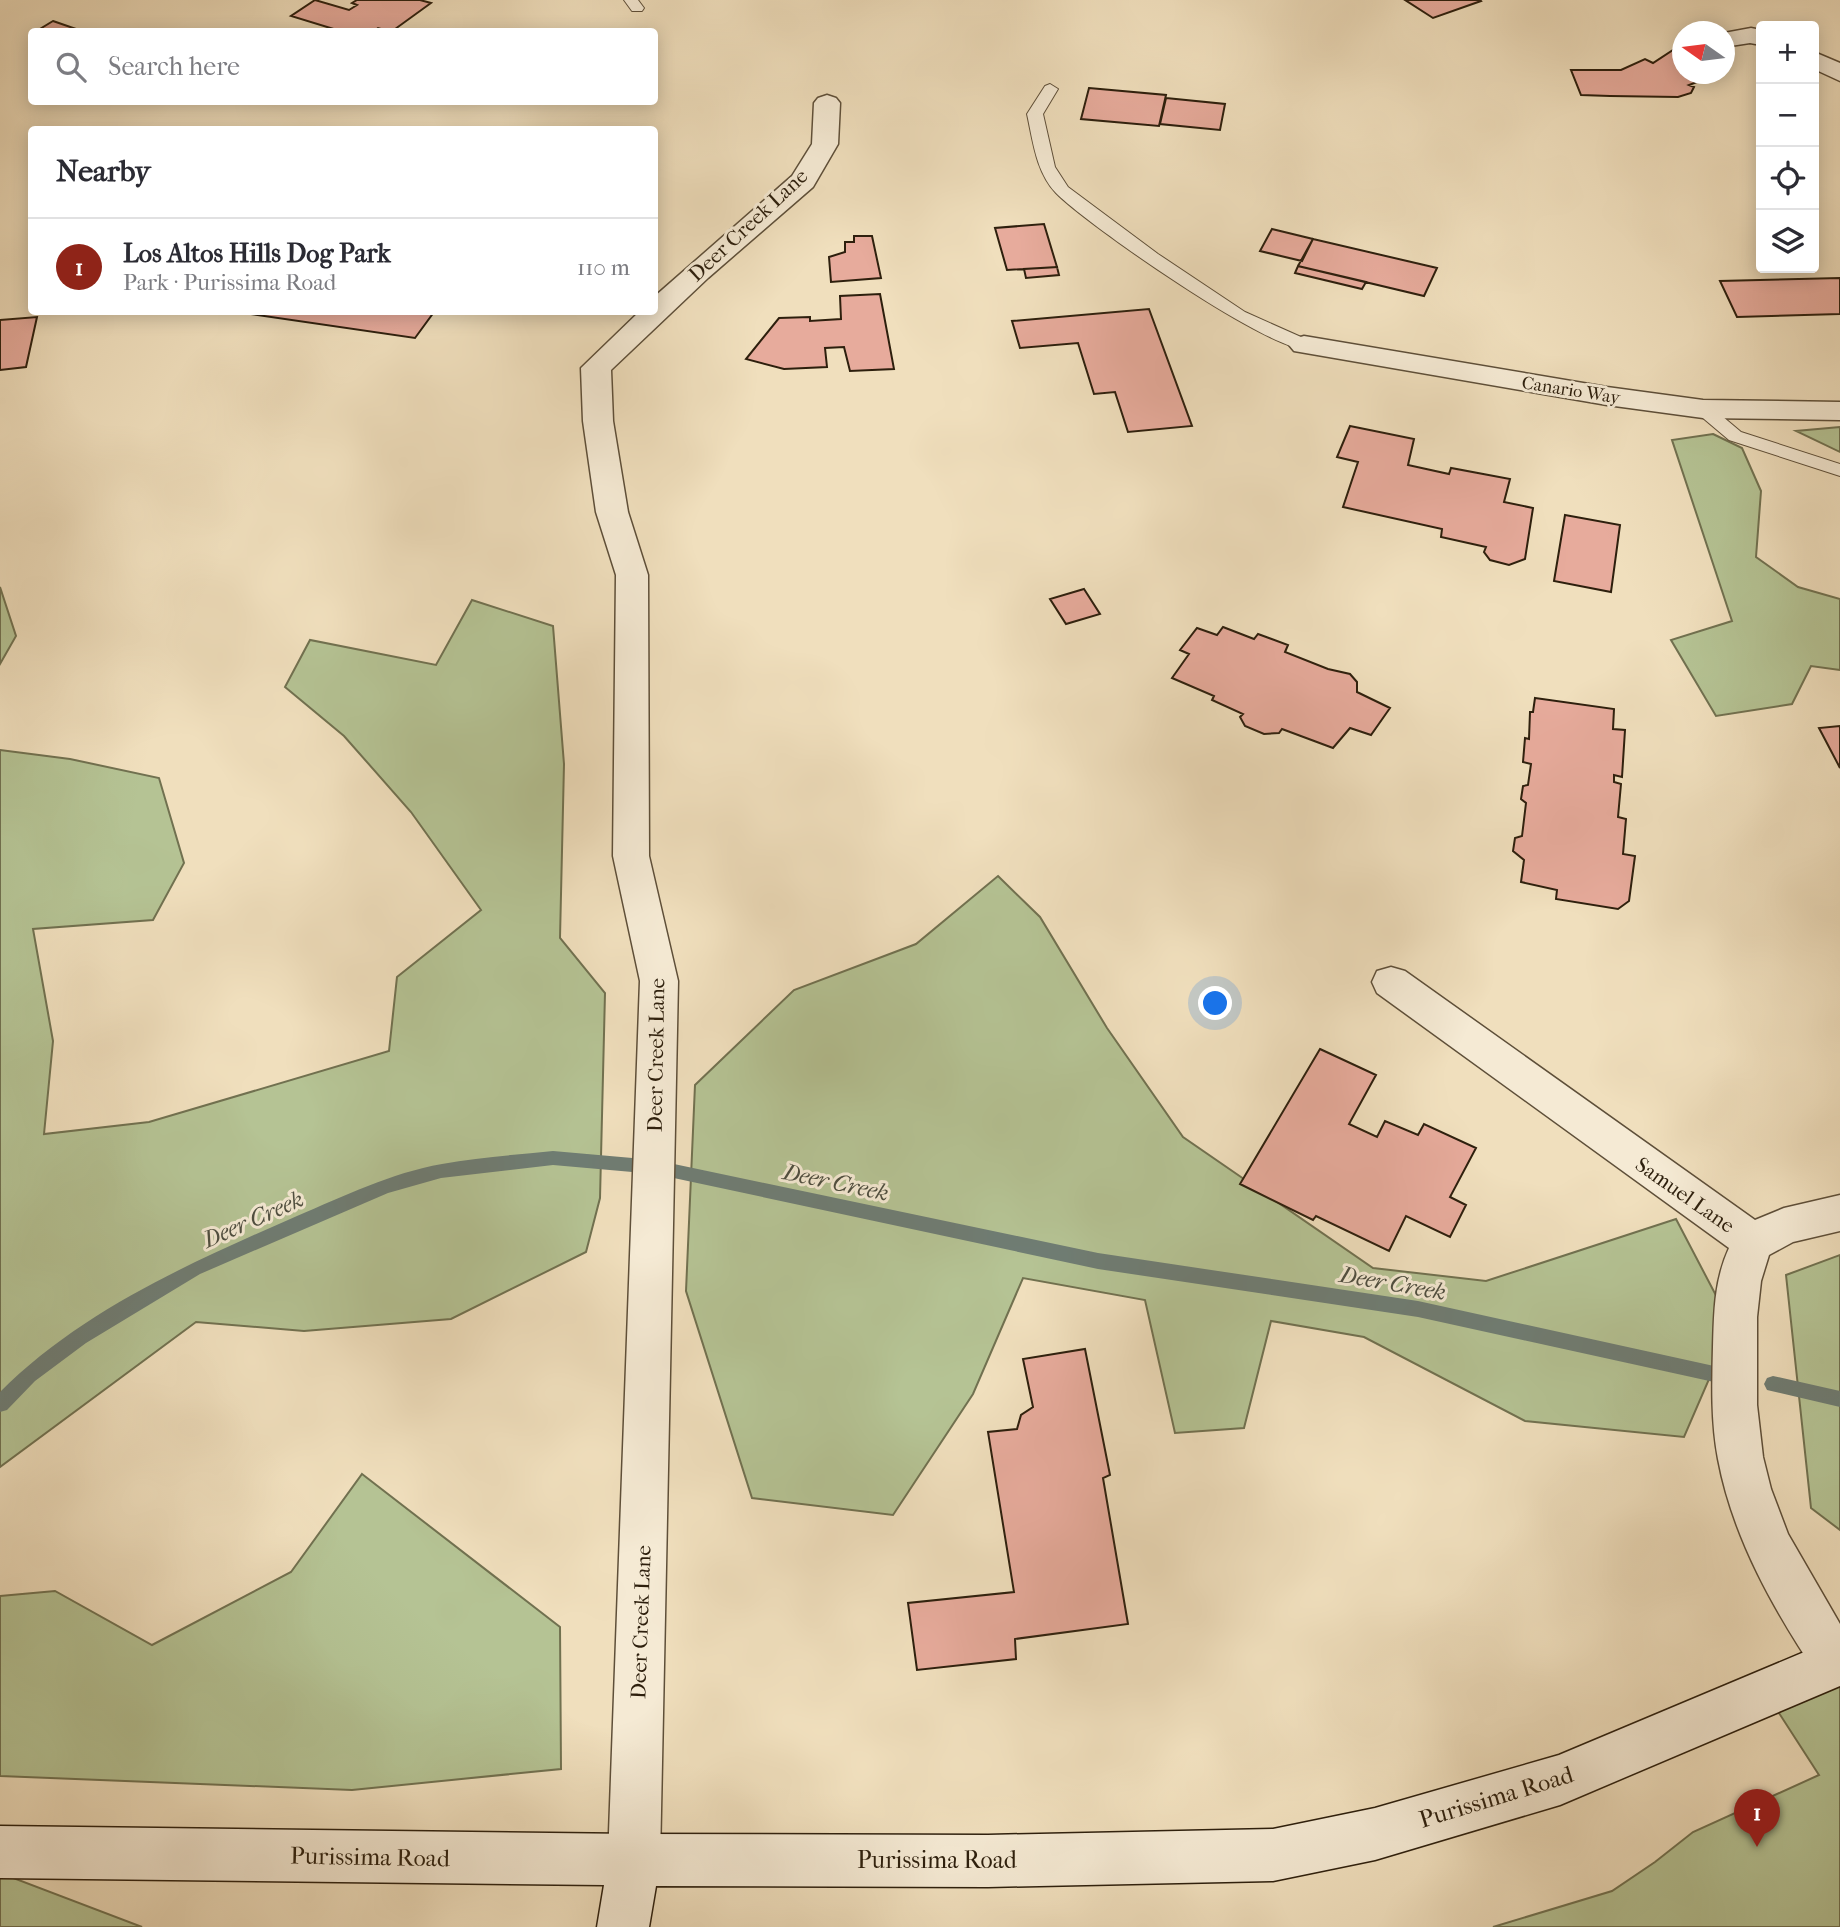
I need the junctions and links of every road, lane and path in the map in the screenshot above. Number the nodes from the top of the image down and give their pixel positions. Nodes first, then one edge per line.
1 (1756, 37) edge
2 (1735, 39) edge
3 (1819, 62) edge
4 (1840, 73) edge
5 (1050, 89) dead end
6 (827, 103) dead end
7 (658, 309) edge
8 (652, 315) edge
9 (1304, 345) joint
10 (1703, 409) junction
11 (1840, 411) edge
12 (1840, 470) edge
13 (1391, 982) dead end
14 (1840, 1213) edge
15 (1753, 1242) junction
16 (1838, 1662) edge
17 (0, 1852) edge
18 (634, 1860) junction
19 (624, 1927) edge

1 - 2 street
3 - 4 street
5 - 9 lane
6 - 7 street, Deer Creek Lane
8 - 18 street, Deer Creek Lane
9 - 10 street, Canario Way
10 - 11 street, Canario Way
10 - 12 lane
13 - 15 street, Samuel Lane
14 - 15 street
15 - 16 street, Samuel Lane
16 - 18 street, Purissima Road
17 - 18 street, Purissima Road
18 - 19 street, Deer Creek Lane

